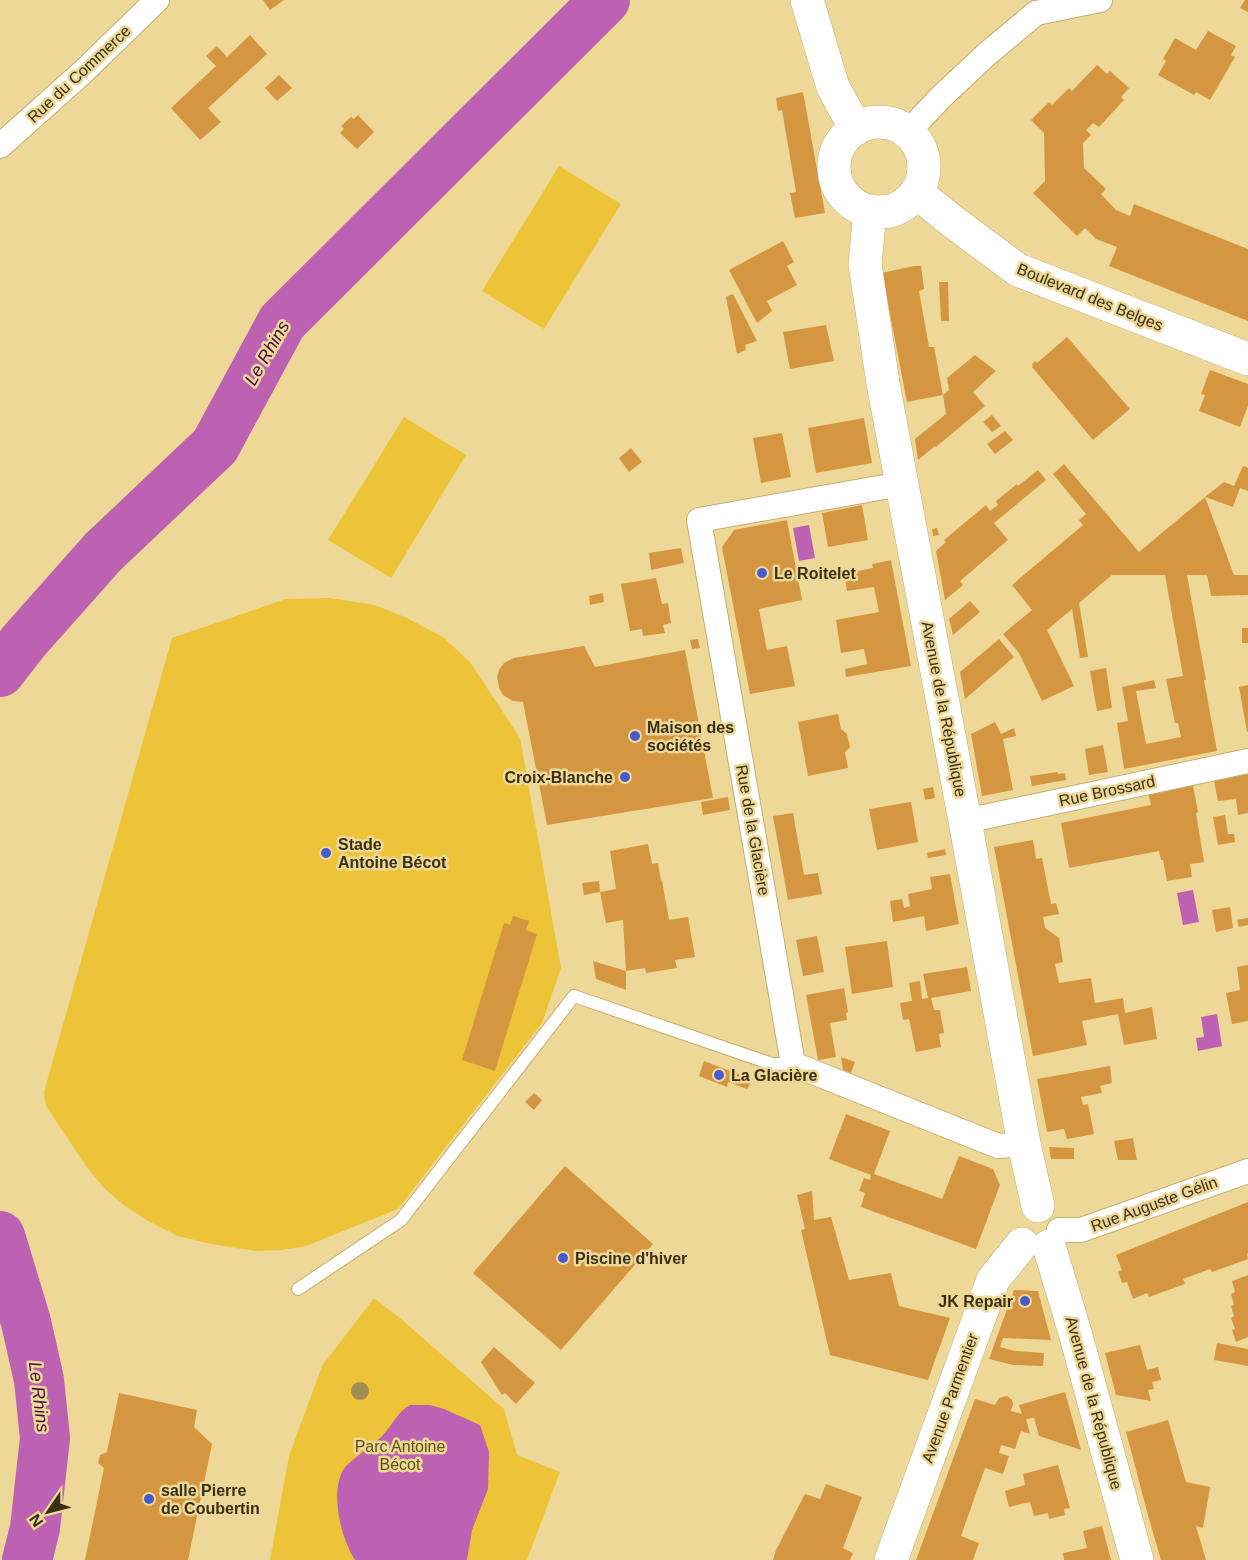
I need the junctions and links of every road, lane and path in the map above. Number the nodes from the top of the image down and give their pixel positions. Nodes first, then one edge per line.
1 (157, 0) edge
2 (807, 0) edge
3 (1100, 0) edge
4 (1035, 7) edge
5 (856, 129) junction
6 (908, 132) junction
7 (0, 146) edge
8 (916, 192) junction
9 (870, 211) junction
10 (1248, 359) edge
11 (901, 484) junction
12 (1248, 761) edge
13 (965, 821) junction
14 (793, 1064) junction
15 (1024, 1144) junction
16 (1248, 1171) edge
17 (1044, 1240) junction
18 (298, 1289) dead end
19 (891, 1560) edge
20 (1137, 1560) edge

1 - 7 street, Rue du Commerce
2 - 5 main road
3 - 4 street
4 - 6 street
5 - 6 main road
5 - 9 main road
6 - 8 main road
8 - 9 main road
8 - 10 main road, Boulevard des Belges
9 - 11 main road, Avenue de la République
11 - 13 main road, Avenue de la République
11 - 14 street, Rue de la Glacière
12 - 13 street, Rue Brossard
13 - 15 main road, Avenue de la République
14 - 15 street
14 - 18 lane
15 - 17 main road, Avenue de la République
16 - 17 street, Rue Auguste Gélin
17 - 19 main road, Avenue Parmentier
17 - 20 main road, Avenue de la République

